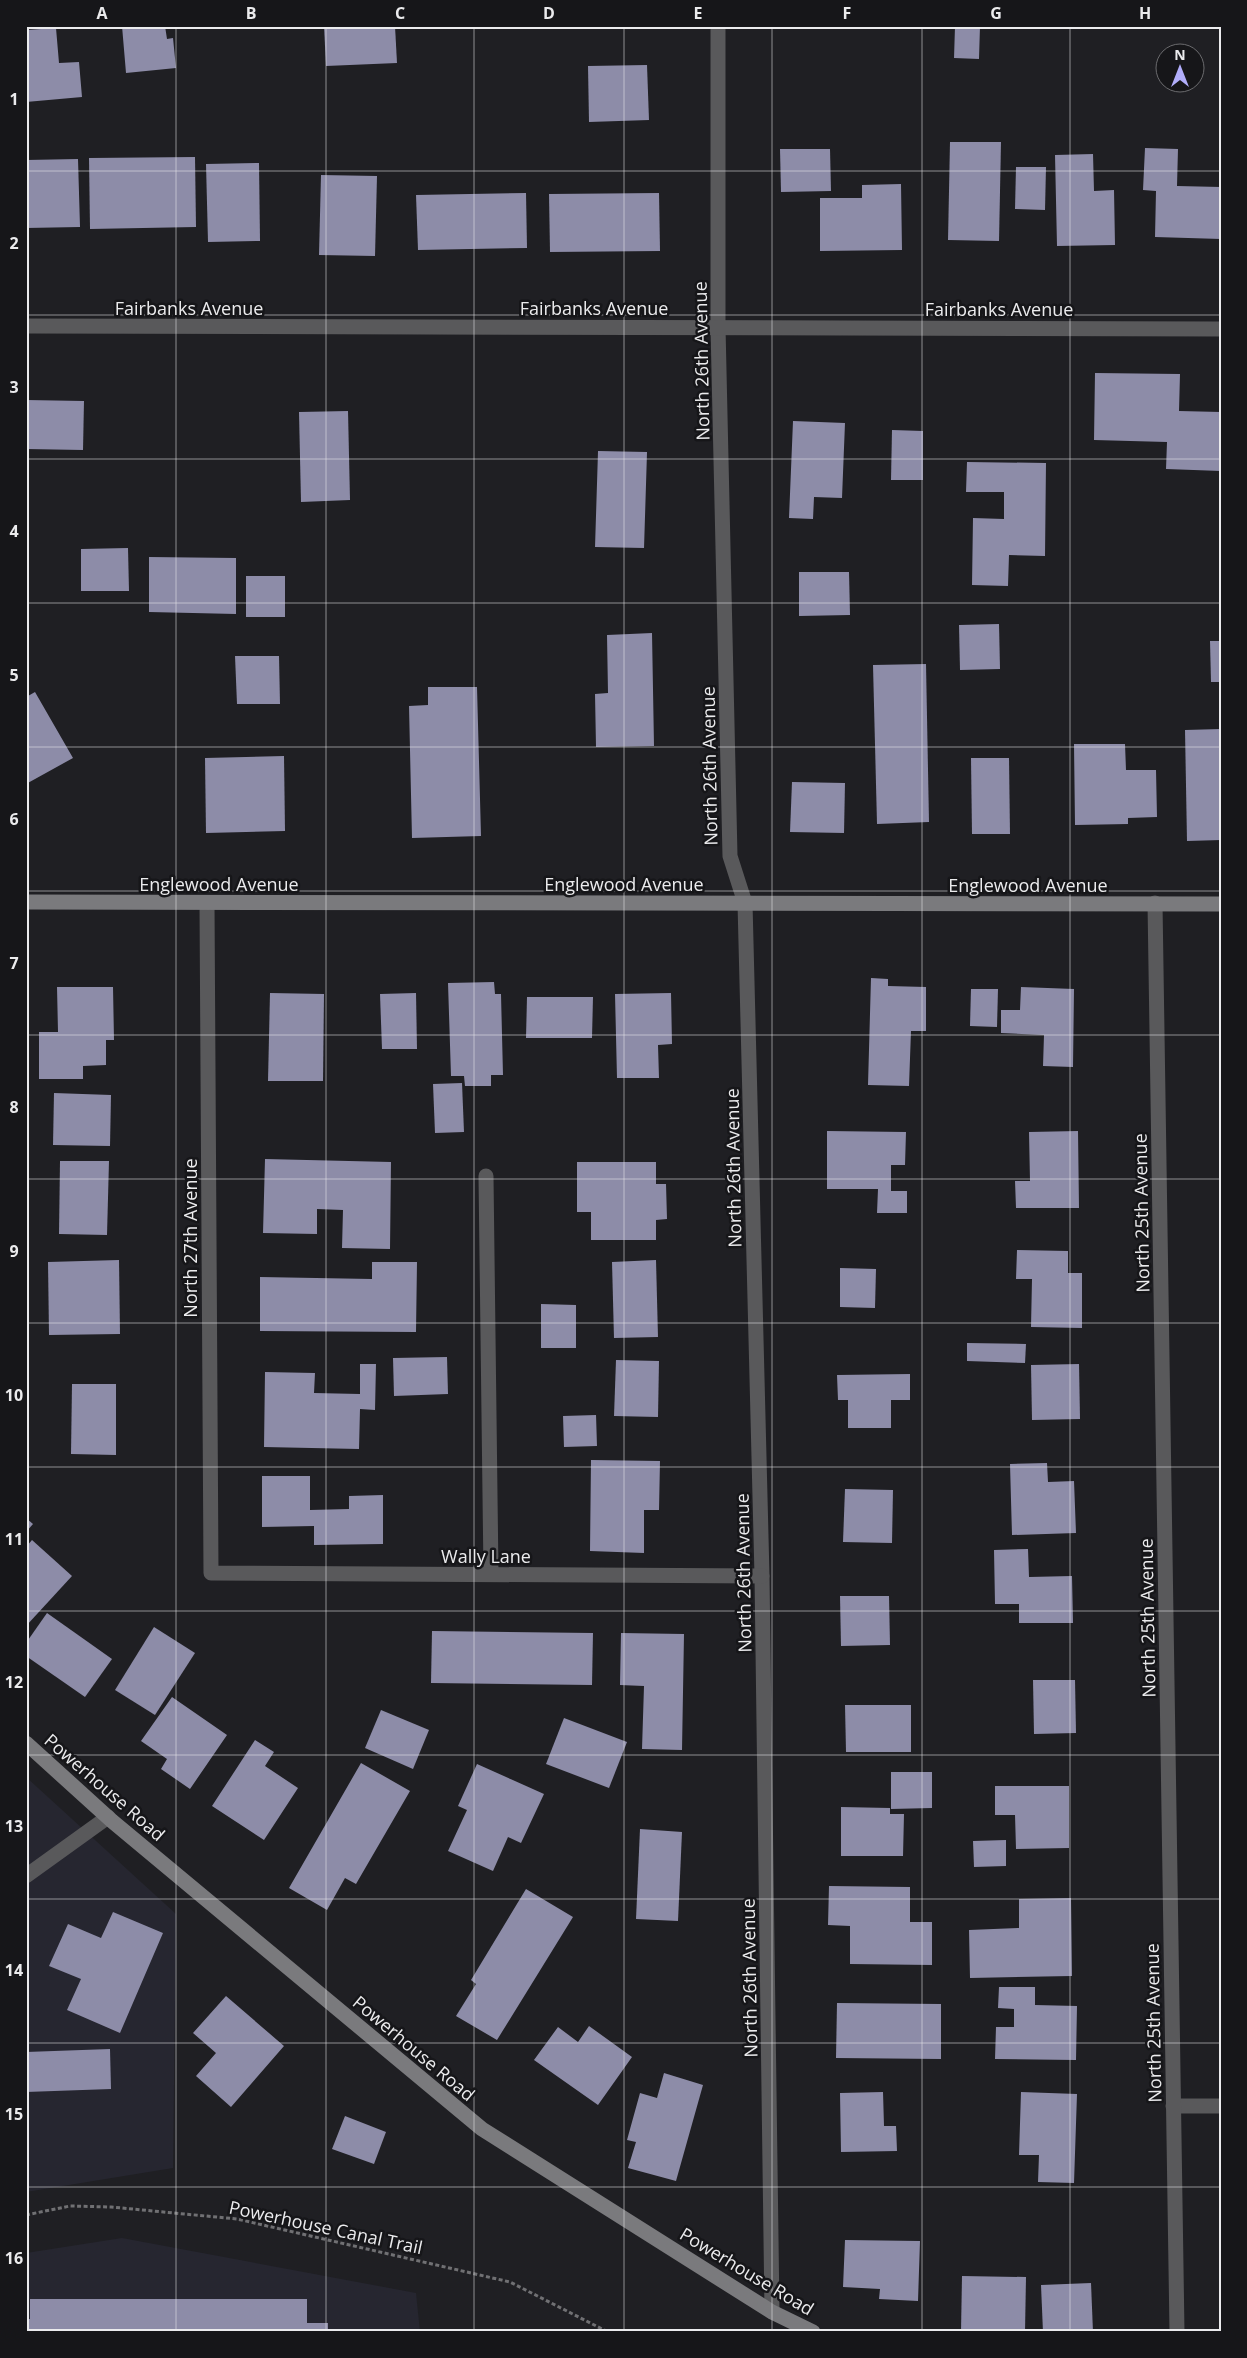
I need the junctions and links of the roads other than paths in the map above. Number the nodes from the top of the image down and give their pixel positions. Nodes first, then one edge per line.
1 (718, 26) edge
2 (26, 326) edge
3 (718, 327) junction
4 (1221, 329) edge
5 (26, 902) edge
6 (207, 903) junction
7 (745, 903) junction
8 (1155, 903) junction
9 (1221, 904) edge
10 (486, 1176) dead end
11 (211, 1573) joint
12 (491, 1574) junction
13 (762, 1576) junction
14 (26, 1743) edge
15 (108, 1816) junction
16 (26, 1876) edge
17 (1173, 2106) junction
18 (1221, 2106) edge
19 (772, 2312) junction
20 (813, 2332) edge
21 (1177, 2332) edge

1 - 3 street, North 26th Avenue
2 - 3 street, Fairbanks Avenue
3 - 4 street, Fairbanks Avenue
3 - 7 street, North 26th Avenue
5 - 6 street, Englewood Avenue
6 - 7 street, Englewood Avenue
6 - 11 street, North 27th Avenue
7 - 8 street, Englewood Avenue
7 - 13 street, North 26th Avenue
8 - 9 street, Englewood Avenue
8 - 17 street, North 25th Avenue
10 - 12 street
11 - 12 street, Wally Lane
12 - 13 street, Wally Lane
13 - 19 street, North 26th Avenue
14 - 15 street, Powerhouse Road
15 - 16 street
15 - 19 street, Powerhouse Road
17 - 18 street
17 - 21 street, North 25th Avenue
19 - 20 street, Powerhouse Road

